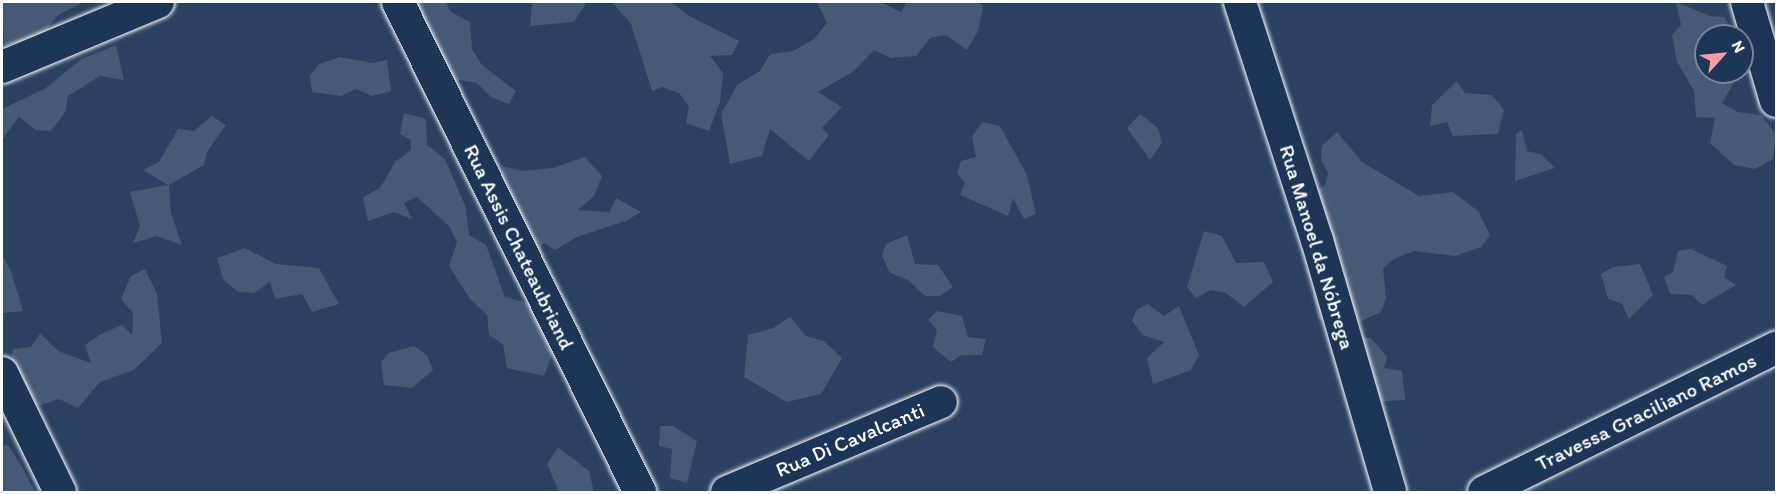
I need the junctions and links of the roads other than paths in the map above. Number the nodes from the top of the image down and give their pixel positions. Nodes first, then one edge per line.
1 (158, 2) edge
2 (398, 2) edge
3 (1240, 2) edge
4 (1747, 2) edge
5 (2, 67) edge
6 (1776, 98) edge
7 (1776, 348) edge
8 (2, 373) edge
9 (941, 402) dead end
10 (60, 492) edge
11 (640, 492) edge
12 (727, 492) edge
13 (1390, 492) edge
14 (1484, 492) edge

1 - 5 street
2 - 11 street, Rua Assis Chateaubriand
3 - 13 street, Rua Manoel da Nóbrega
4 - 6 street
7 - 14 street, Travessa Graciliano Ramos
8 - 10 street
9 - 12 street, Rua Di Cavalcanti

